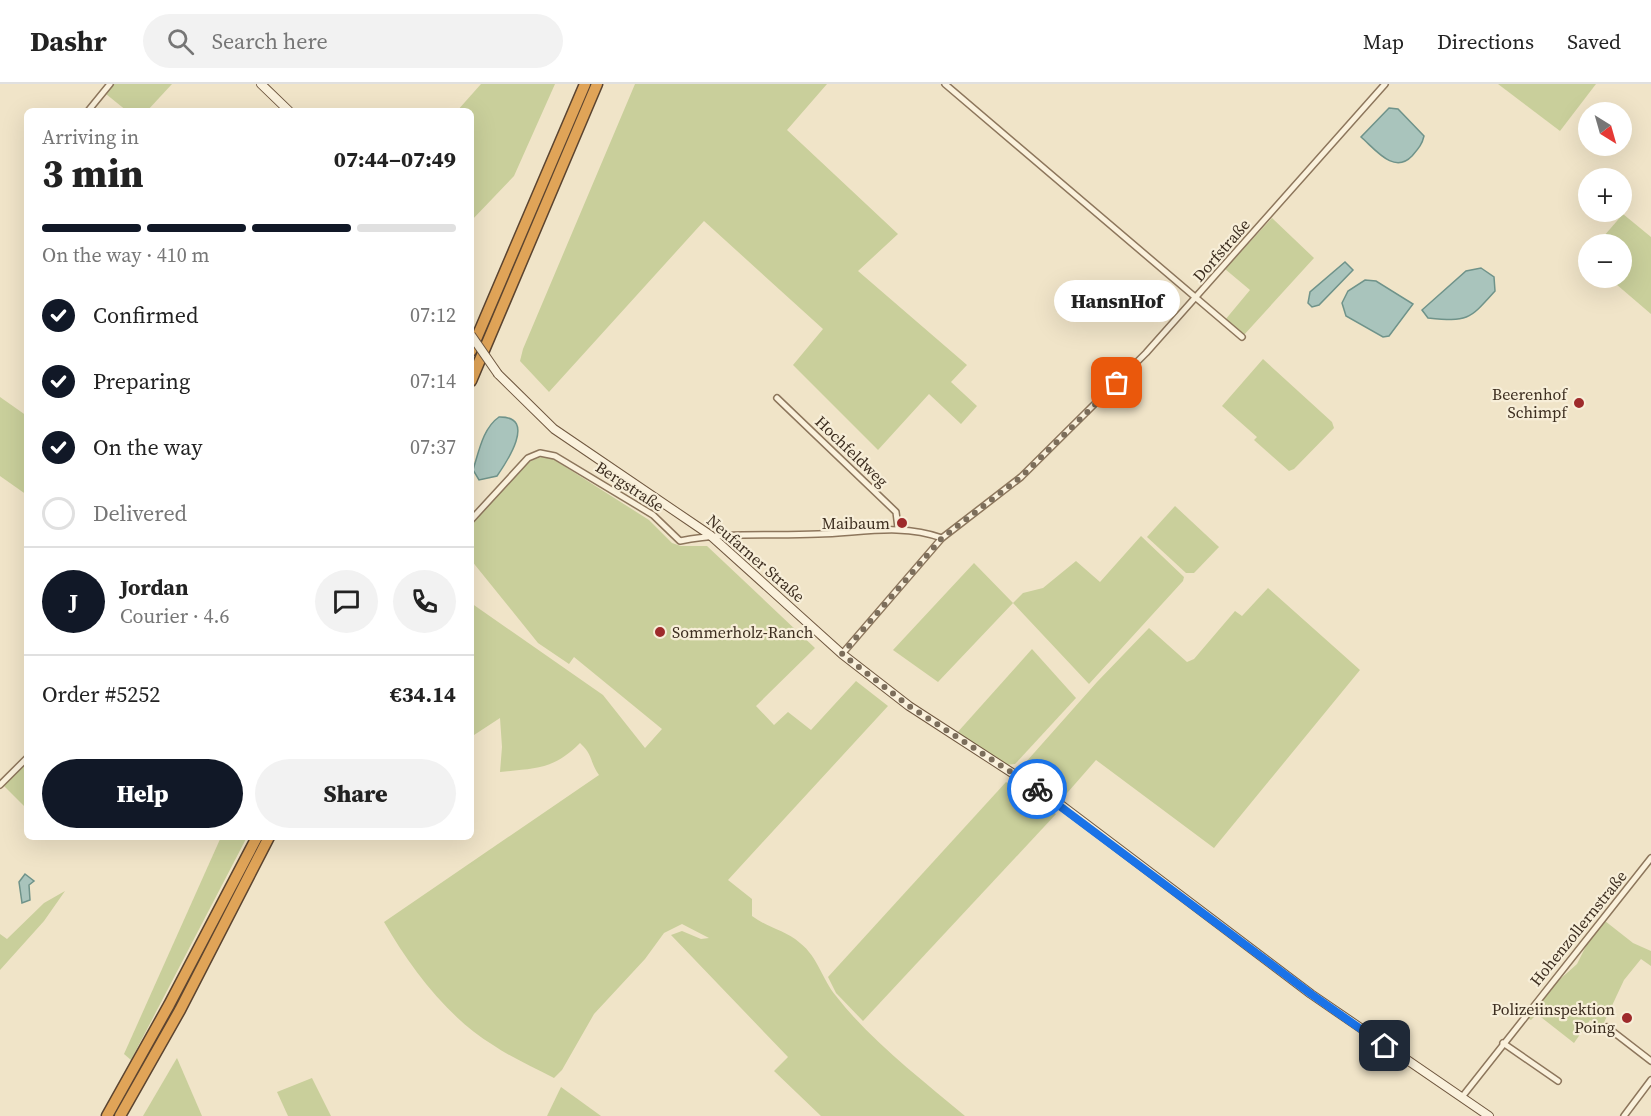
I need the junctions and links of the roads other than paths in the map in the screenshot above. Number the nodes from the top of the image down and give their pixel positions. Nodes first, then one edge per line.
1 (110, 84) edge
2 (261, 84) edge
3 (585, 84) edge
4 (597, 84) edge
5 (945, 84) edge
6 (1385, 84) edge
7 (90, 108) edge
8 (286, 108) edge
9 (1196, 299) junction
10 (1242, 337) dead end
11 (474, 339) edge
12 (474, 344) edge
13 (474, 374) edge
14 (777, 398) dead end
15 (474, 517) edge
16 (898, 528) junction
17 (710, 535) junction
18 (942, 538) junction
19 (842, 654) junction
20 (24, 761) edge
21 (0, 785) edge
22 (255, 840) edge
23 (267, 840) edge
24 (1651, 858) edge
25 (1607, 1027) dead end
26 (1503, 1043) junction
27 (1651, 1061) edge
28 (1651, 1080) edge
29 (1558, 1081) dead end
30 (1462, 1097) junction
31 (107, 1116) edge
32 (120, 1116) edge
33 (1489, 1116) edge
34 (1624, 1116) edge

1 - 7 street
2 - 8 street
3 - 12 highway
4 - 13 highway
5 - 9 street
6 - 9 street, Dorfstraße
9 - 10 street
9 - 18 street, Dorfstraße
11 - 17 street, Neufarner Straße, bridge
14 - 16 street, Hochfeldweg
15 - 17 street, Bergstraße
16 - 17 street, Bergstraße
16 - 18 street, Bergstraße
17 - 19 street, Neufarner Straße
18 - 19 street, Dorfstraße
19 - 30 street, Neufarner Straße
20 - 21 street
22 - 31 highway
23 - 32 highway
24 - 26 street, Hohenzollernstraße
25 - 27 street
26 - 29 street
26 - 30 street, Hohenzollernstraße
28 - 34 street
30 - 33 street, Neufarner Straße

